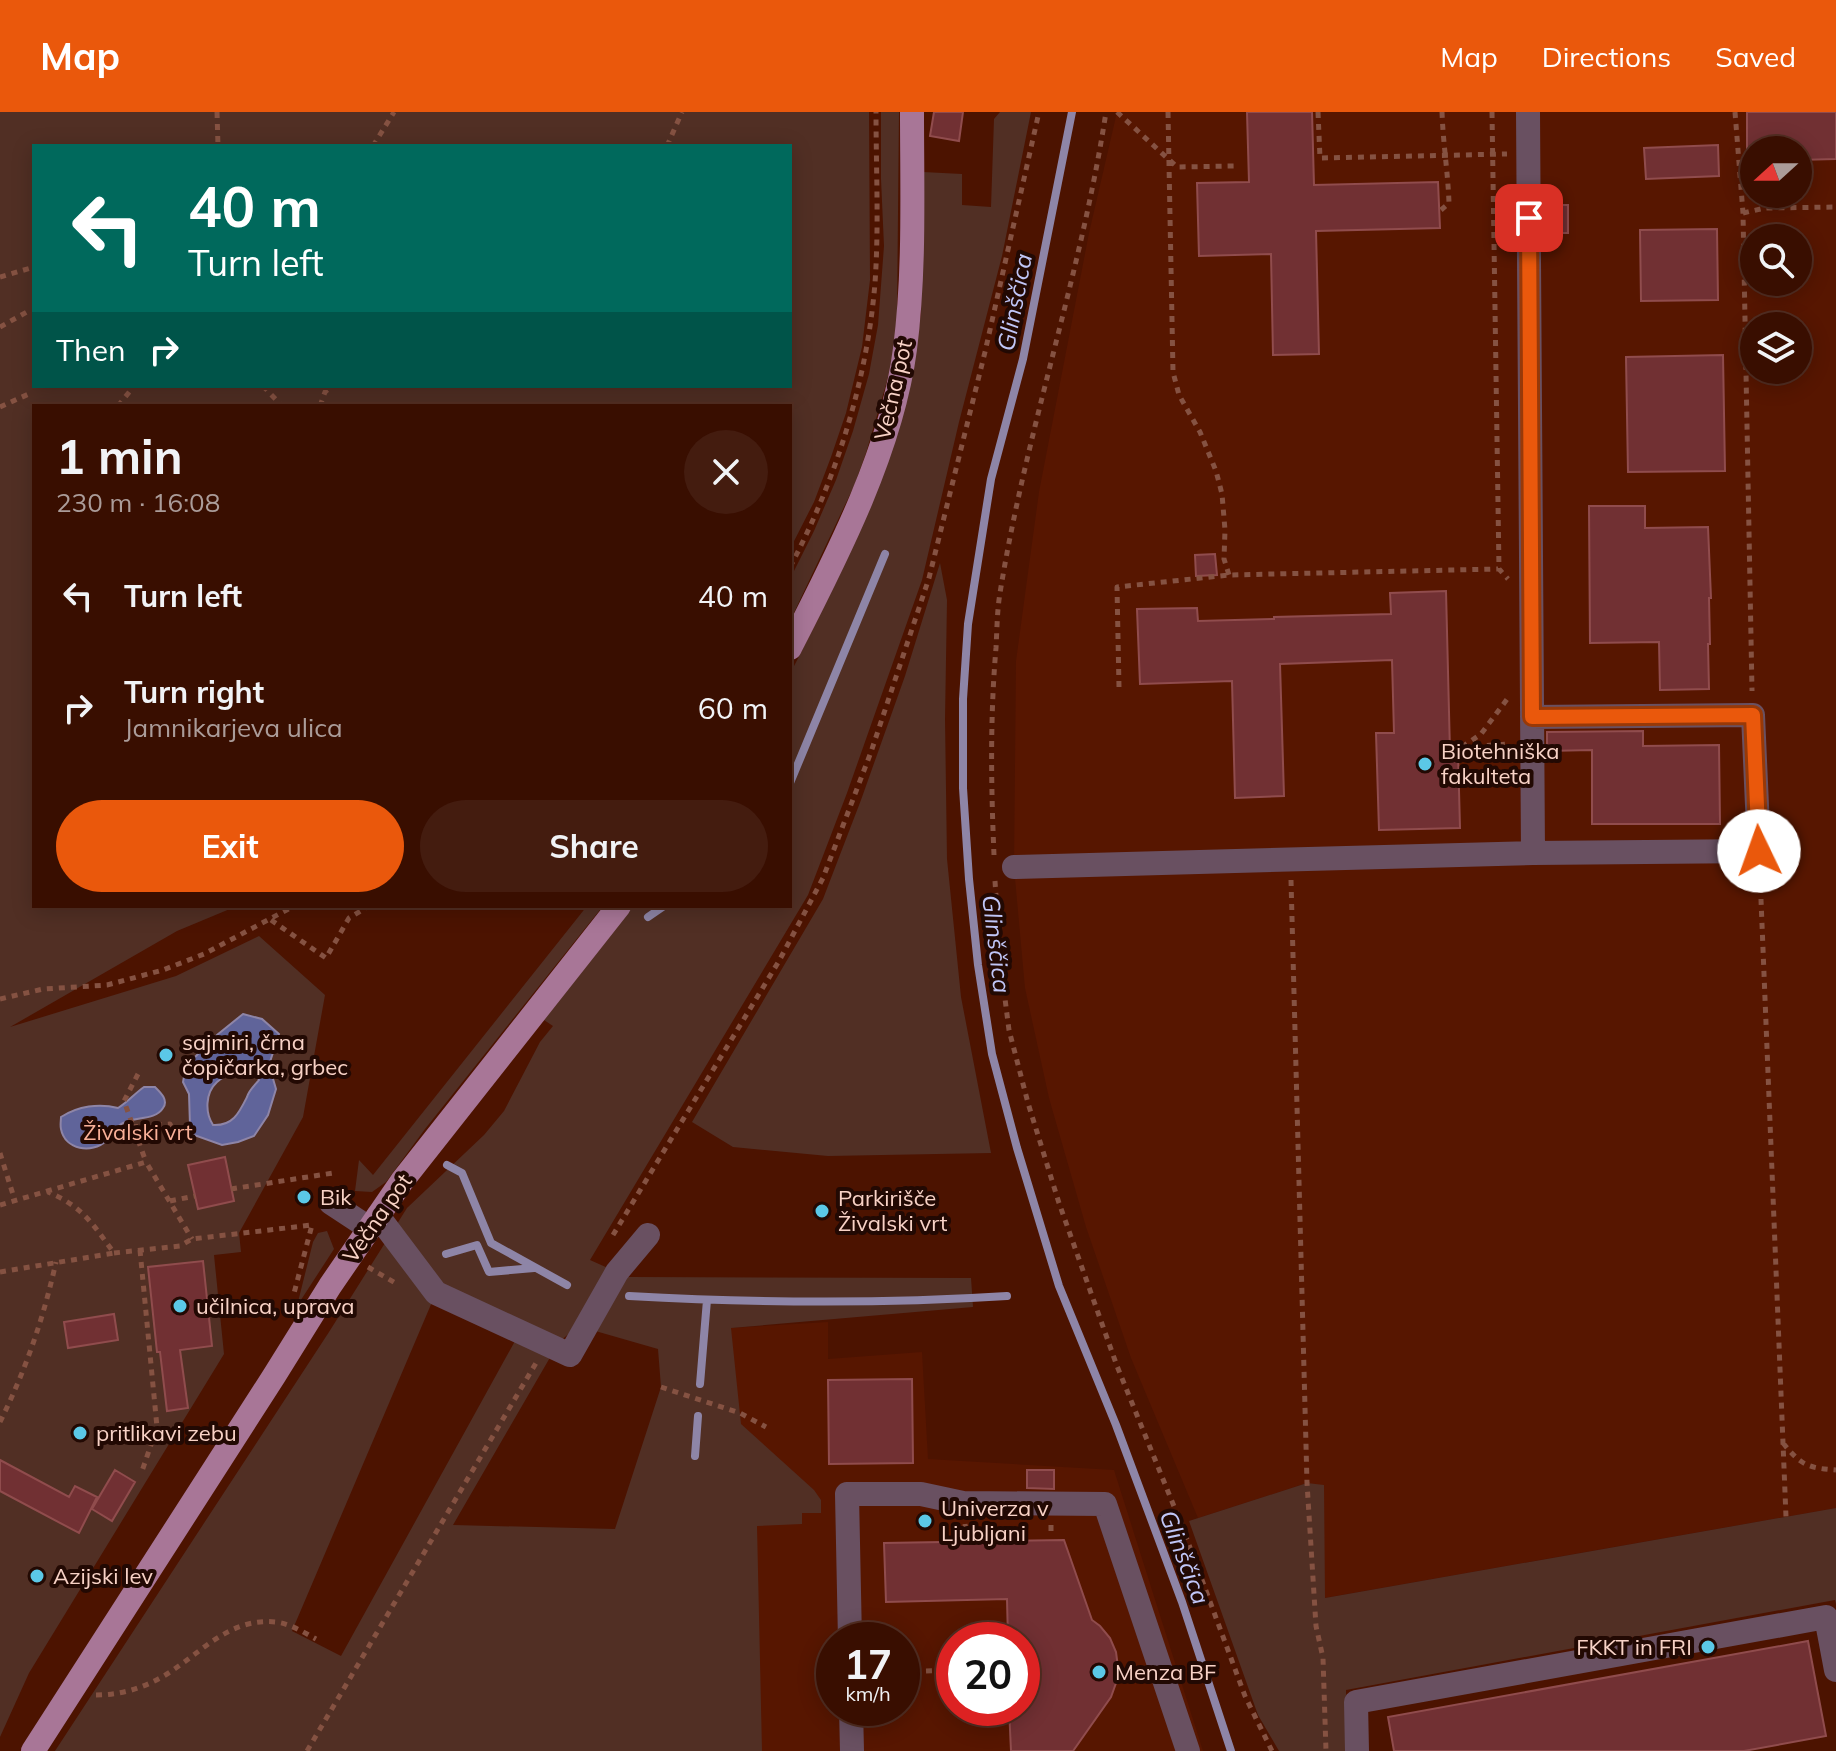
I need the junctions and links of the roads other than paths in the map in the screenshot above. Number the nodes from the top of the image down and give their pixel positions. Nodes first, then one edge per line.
1 (912, 112) edge
2 (1528, 112) edge
3 (792, 644) edge
4 (1532, 717) junction
5 (1533, 853) junction
6 (1014, 867) dead end
7 (617, 908) edge
8 (331, 1203) dead end
9 (374, 1222) junction
10 (648, 1235) dead end
11 (850, 1622) edge
12 (1836, 1670) edge
13 (851, 1726) edge
14 (33, 1751) edge
15 (852, 1751) edge
16 (1188, 1751) edge
17 (1357, 1751) edge

1 - 3 main road, Večna pot
2 - 4 street
4 - 5 street
4 - 5 street
5 - 6 street
7 - 9 main road, Večna pot
8 - 9 street
9 - 10 street
9 - 14 main road, Večna pot
11 - 16 street
12 - 17 street
13 - 15 street

